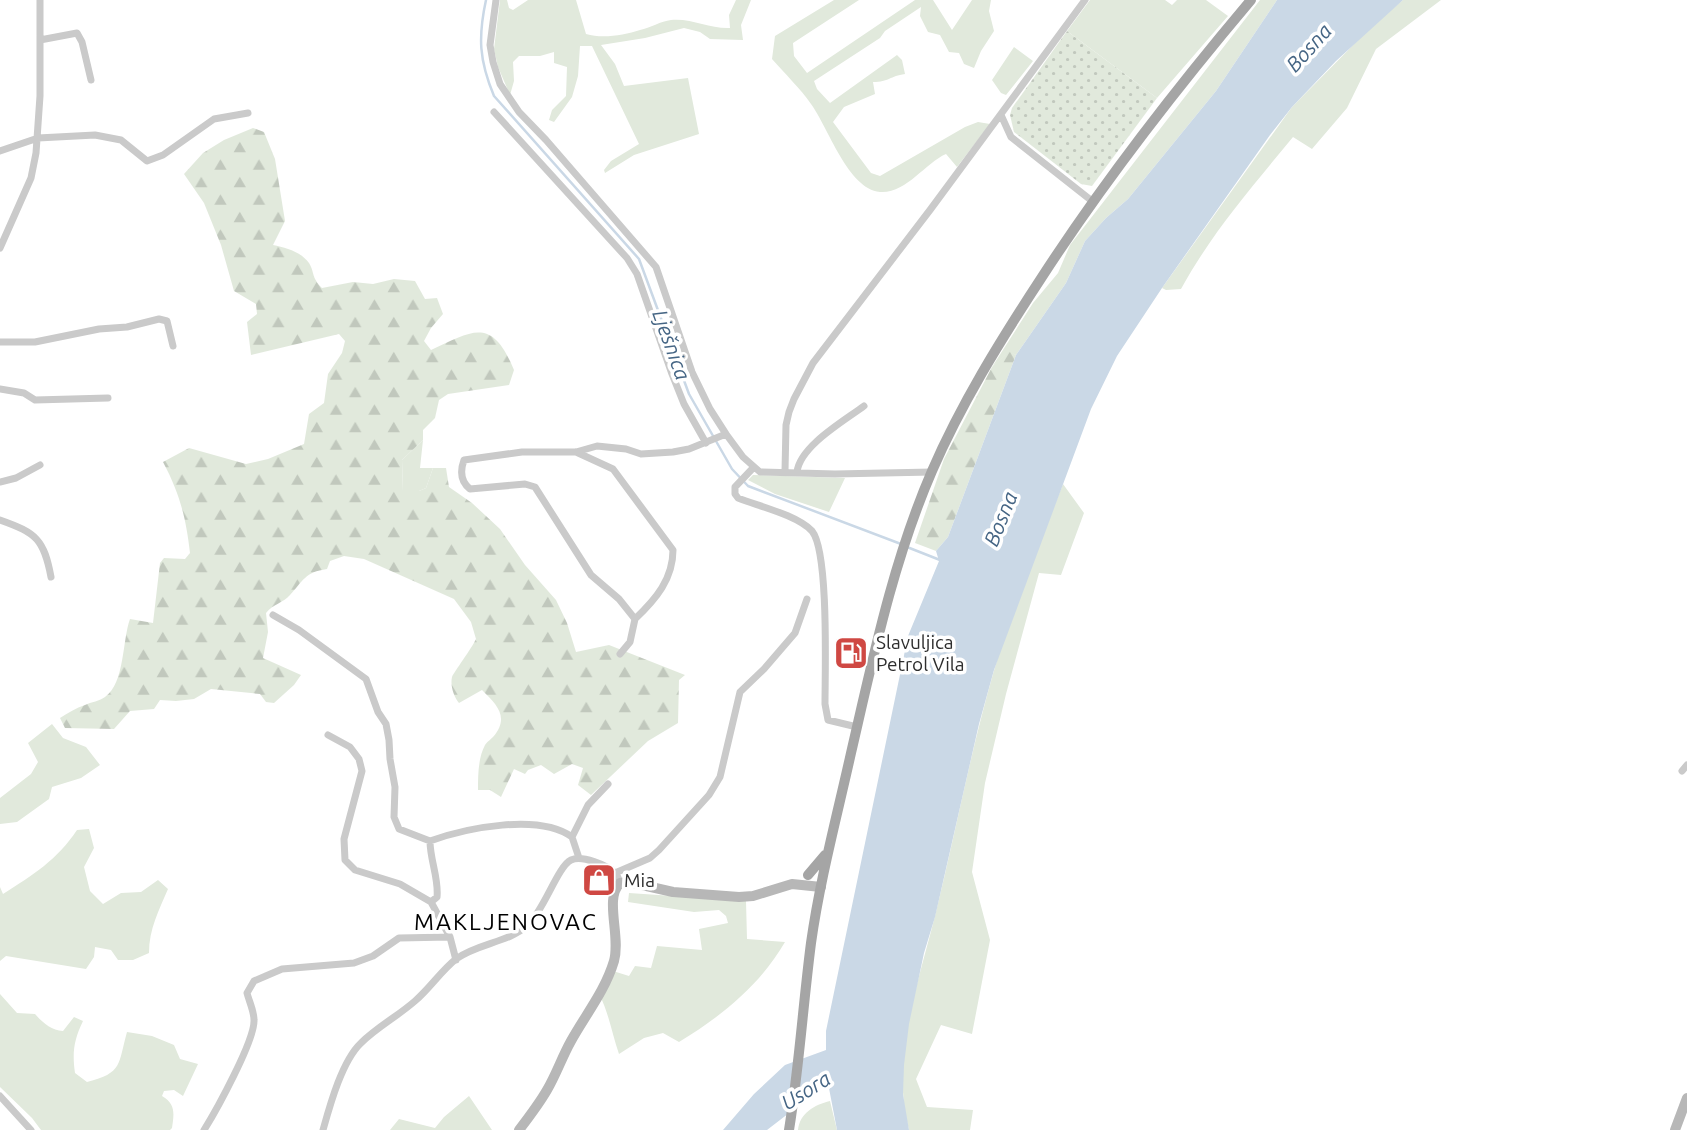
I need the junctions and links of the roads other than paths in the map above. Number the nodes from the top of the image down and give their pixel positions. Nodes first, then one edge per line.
1 (40, 0) edge
2 (495, 0) edge
3 (1085, 0) edge
4 (1251, 0) edge
5 (40, 40) junction
6 (91, 80) dead end
7 (494, 112) dead end
8 (248, 113) dead end
9 (1001, 115) junction
10 (38, 138) junction
11 (0, 151) edge
12 (1092, 201) junction
13 (0, 248) edge
14 (0, 342) edge
15 (173, 346) dead end
16 (0, 389) edge
17 (108, 398) dead end
18 (864, 406) dead end
19 (723, 435) junction
20 (707, 442) junction
21 (576, 452) junction
22 (40, 465) dead end
23 (753, 468) junction
24 (785, 471) junction
25 (797, 472) junction
26 (932, 472) junction
27 (0, 482) edge
28 (0, 520) edge
29 (51, 578) dead end
30 (807, 599) dead end
31 (273, 615) dead end
32 (635, 619) junction
33 (620, 654) dead end
34 (857, 727) junction
35 (328, 735) dead end
36 (608, 784) dead end
37 (572, 837) junction
38 (430, 841) junction
39 (829, 850) junction
40 (579, 858) junction
41 (615, 873) junction
42 (808, 875) junction
43 (620, 883) junction
44 (792, 884) junction
45 (822, 885) junction
46 (431, 902) junction
47 (450, 937) junction
48 (456, 960) junction
49 (0, 1096) edge
50 (1687, 1098) edge
51 (30, 1130) edge
52 (204, 1130) edge
53 (323, 1130) edge
54 (519, 1130) edge
55 (789, 1130) edge
56 (1675, 1130) edge

1 - 5 street
2 - 19 street
3 - 9 street
4 - 12 main road
5 - 6 street
5 - 10 street
7 - 20 street
8 - 10 street
9 - 12 street
9 - 24 street
10 - 11 street
10 - 13 street
12 - 26 main road
14 - 15 street
16 - 17 street
18 - 25 street
19 - 20 street
19 - 23 street
20 - 21 street
21 - 32 street
21 - 32 street
22 - 27 street
23 - 24 street
23 - 34 street
24 - 25 street
25 - 26 street
26 - 34 main road
28 - 29 street
30 - 41 street
31 - 38 street
32 - 33 street
34 - 39 main road
35 - 46 street
36 - 37 street
37 - 38 street
37 - 40 street
38 - 46 street
39 - 42 main road
39 - 45 main road
40 - 41 street
40 - 48 street
41 - 43 street
42 - 44 street
42 - 45 street
43 - 44 street
43 - 54 street
44 - 45 street
45 - 55 main road
46 - 47 street
47 - 48 street
47 - 52 street
48 - 53 street
49 - 51 street
50 - 56 street

